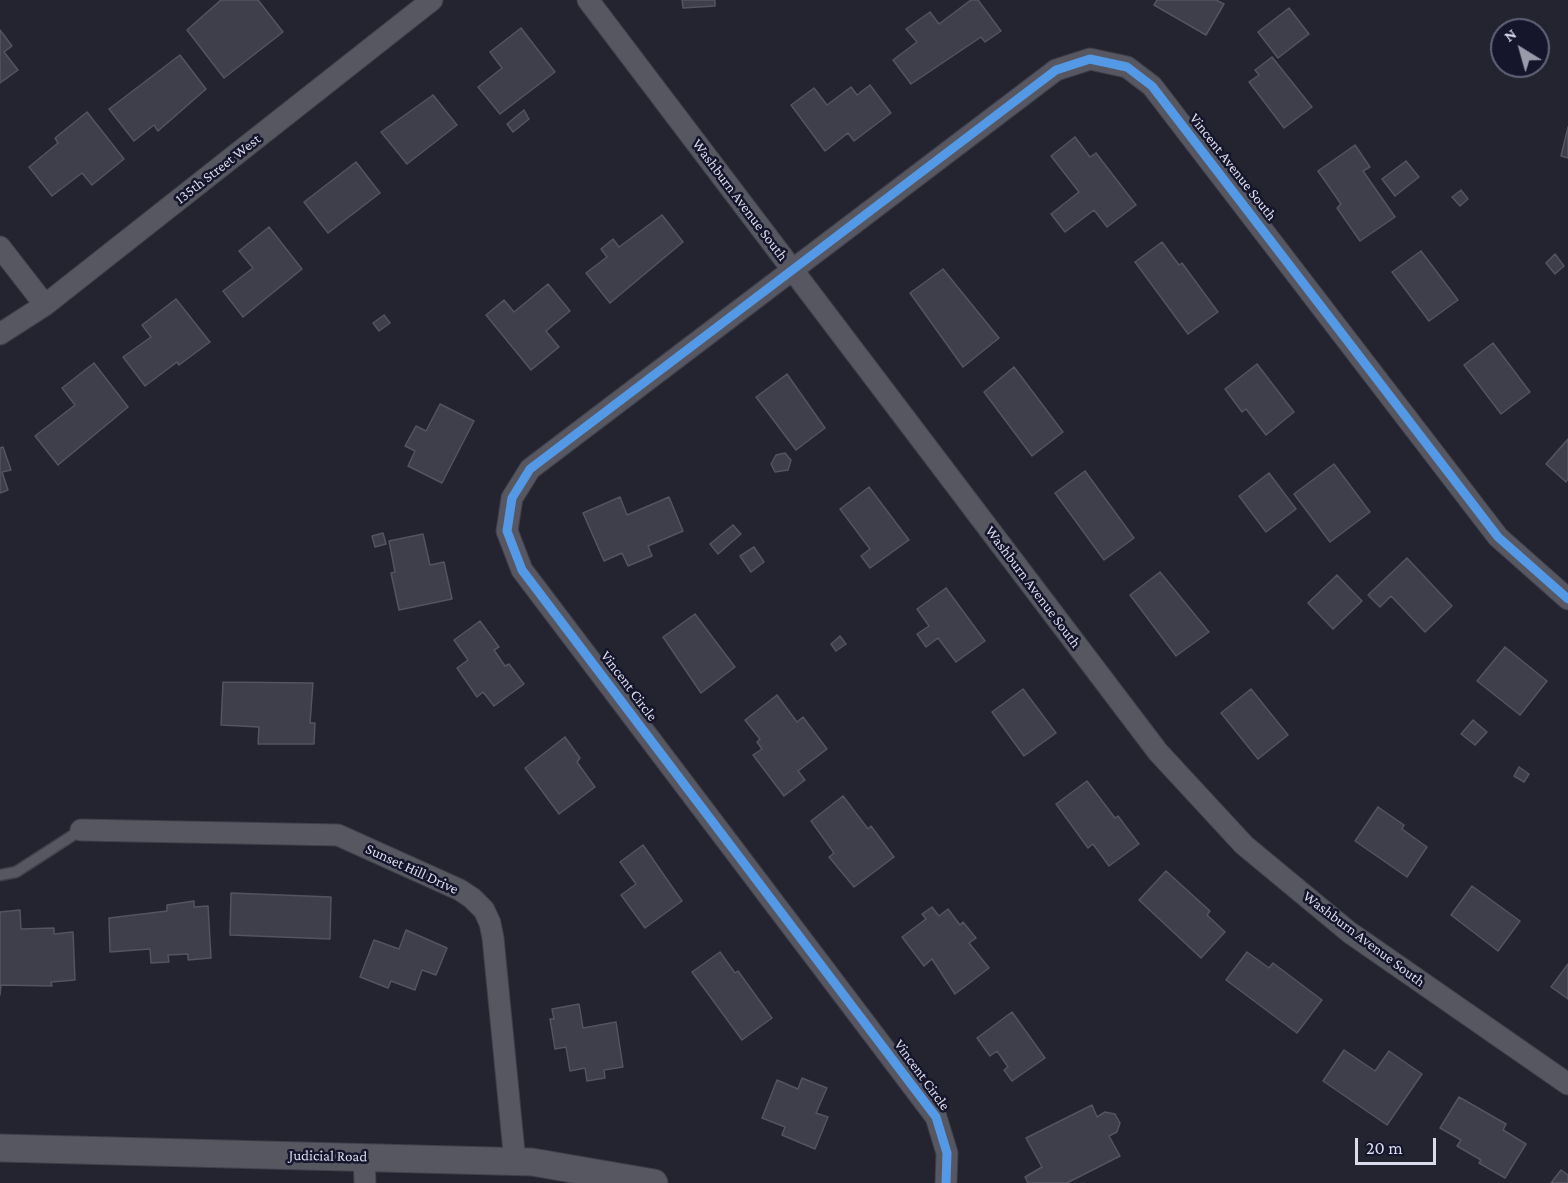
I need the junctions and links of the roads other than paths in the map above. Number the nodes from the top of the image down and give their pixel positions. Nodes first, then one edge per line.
1 (432, 0) edge
2 (588, 0) edge
3 (0, 247) edge
4 (793, 270) junction
5 (45, 305) junction
6 (0, 334) edge
7 (1568, 599) edge
8 (81, 830) joint
9 (0, 875) edge
10 (1568, 1084) edge
11 (0, 1148) edge
12 (515, 1162) junction
13 (364, 1170) edge
14 (654, 1183) edge
15 (946, 1183) edge

1 - 5 street, 135th Street West
2 - 4 street, Washburn Avenue South
3 - 5 street
4 - 7 street, Vincent Avenue South
4 - 10 street, Washburn Avenue South
4 - 15 street, Vincent Circle
5 - 6 street, 135th Street West
8 - 9 lane
8 - 12 street, Sunset Hill Drive
11 - 13 street, Judicial Road
12 - 13 street, Judicial Road
12 - 14 street, Judicial Road

